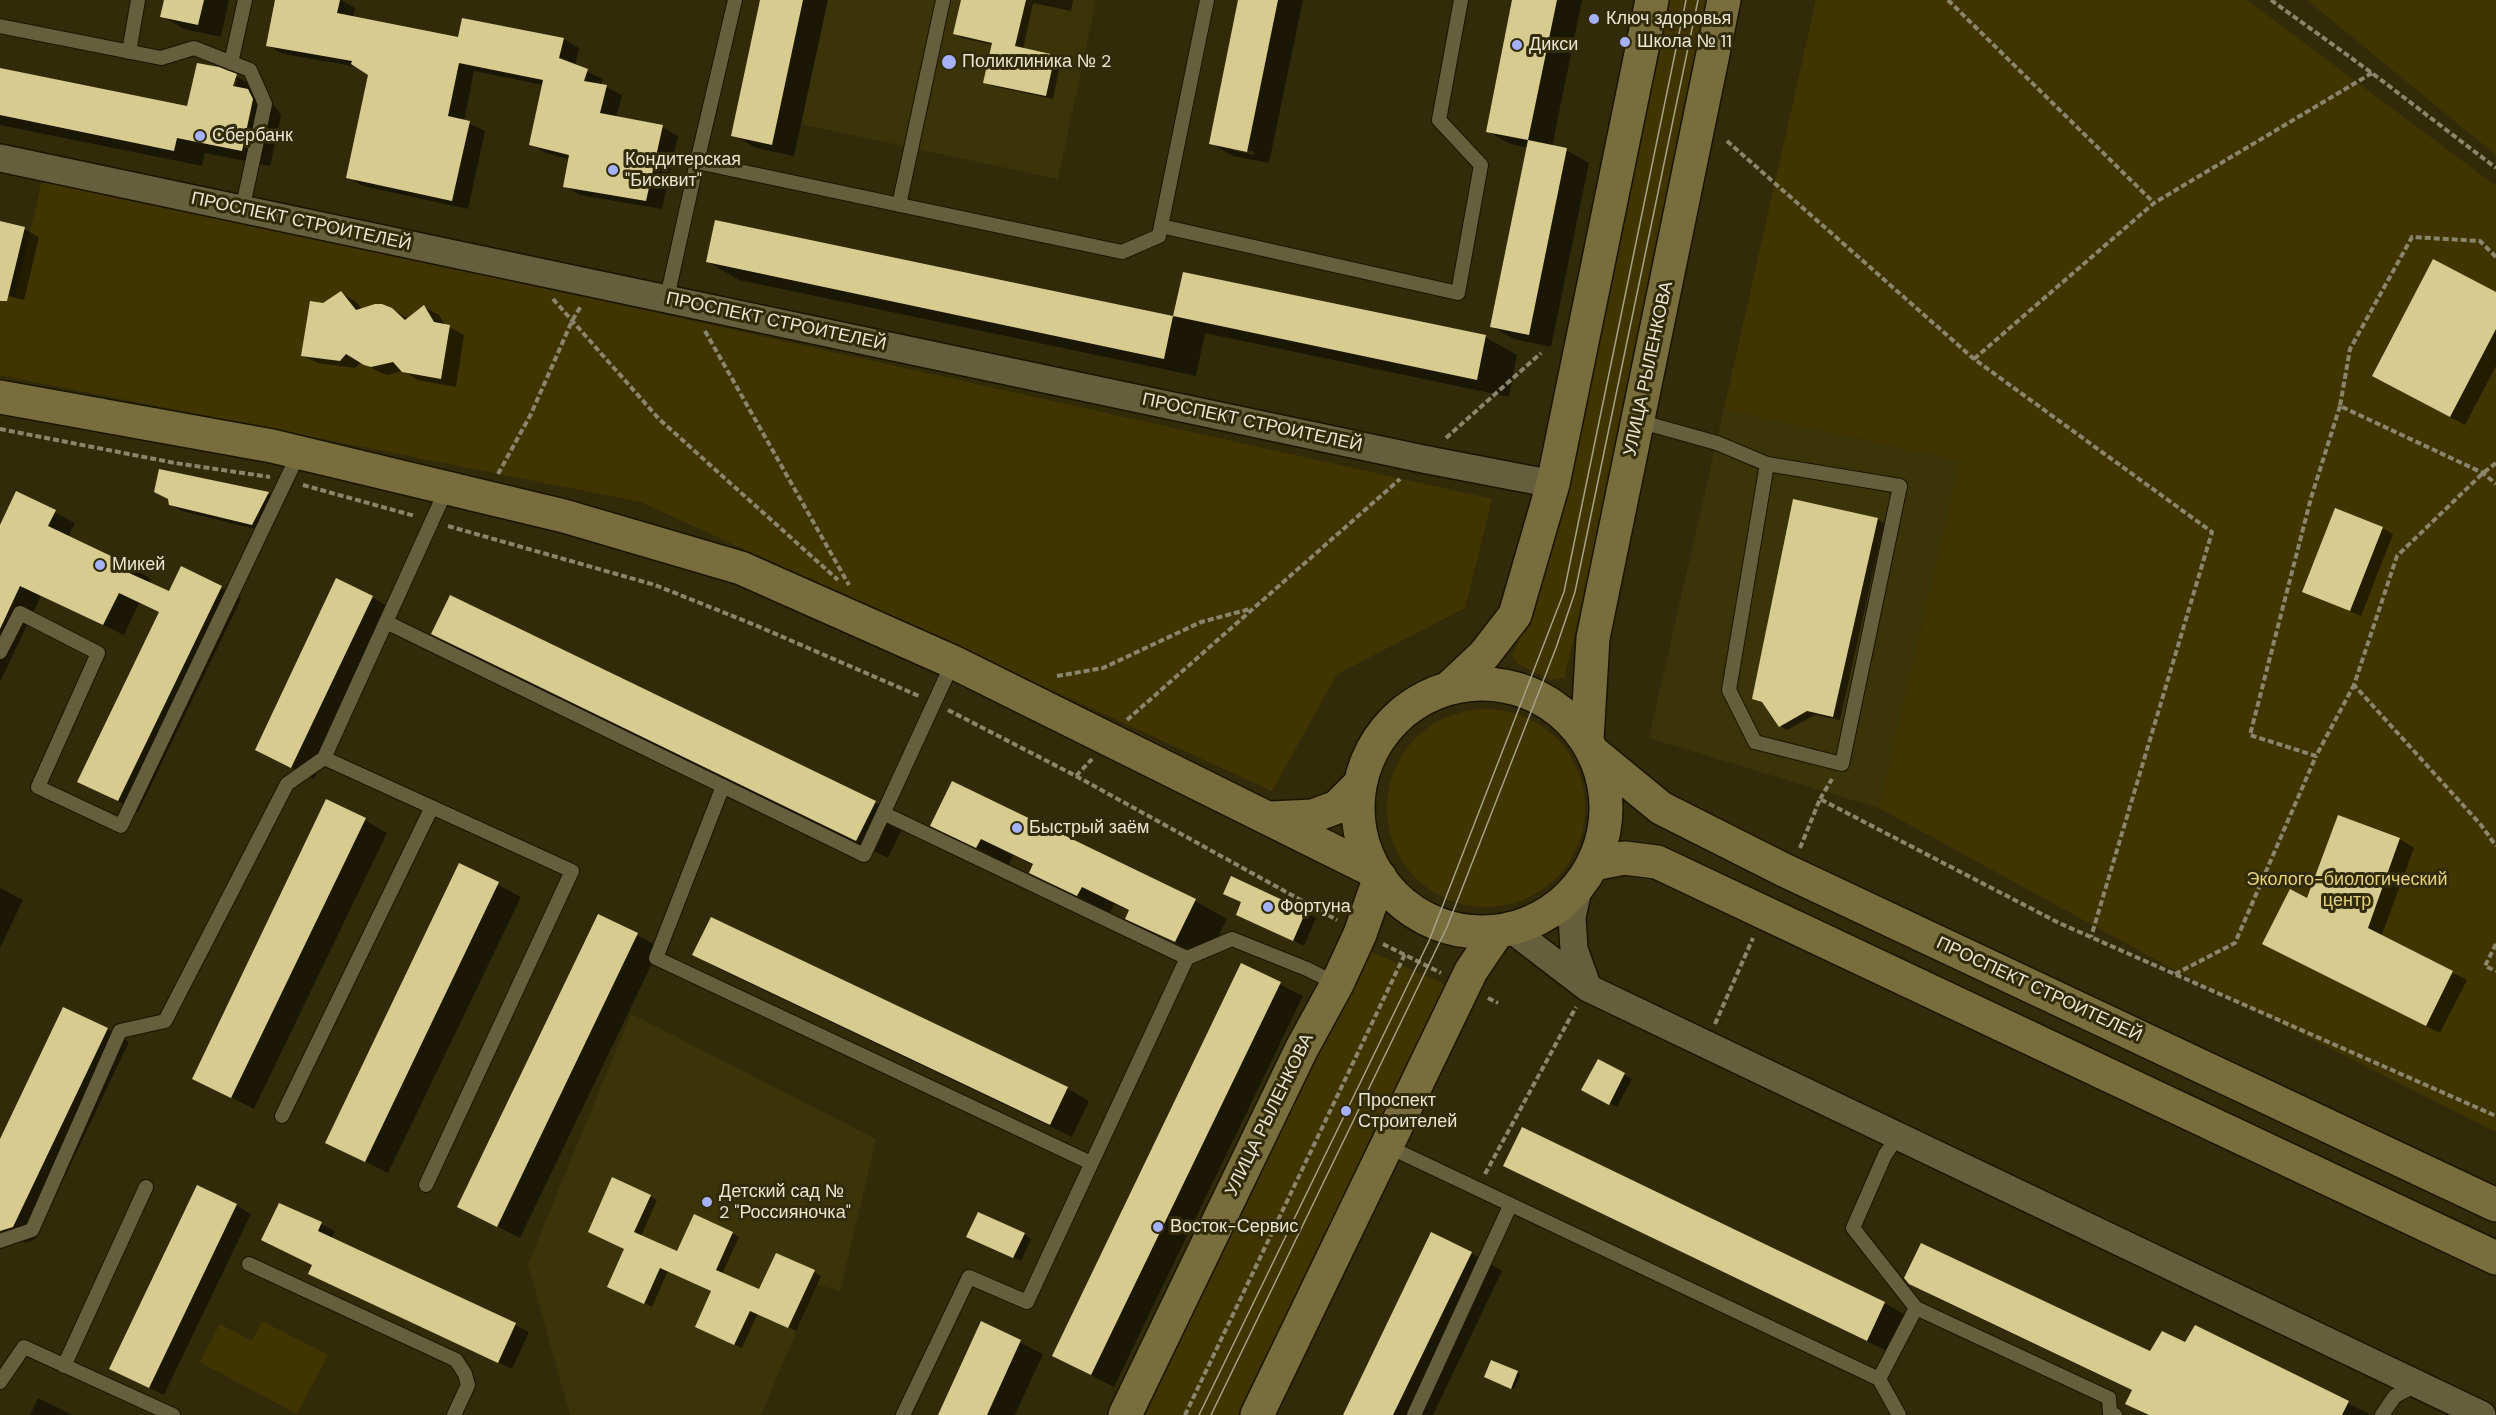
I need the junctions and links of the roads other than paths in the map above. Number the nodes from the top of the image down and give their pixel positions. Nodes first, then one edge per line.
1 (138, 0) edge
2 (245, 0) edge
3 (735, 0) edge
4 (943, 0) edge
5 (1207, 0) edge
6 (1461, 0) edge
7 (1652, 0) edge
8 (1724, 0) edge
9 (0, 26) edge
10 (129, 52) junction
11 (231, 63) junction
12 (0, 158) edge
13 (697, 162) junction
14 (899, 205) junction
15 (242, 210) junction
16 (1161, 226) junction
17 (667, 298) junction
18 (0, 397) edge
19 (1638, 421) junction
20 (1767, 464) junction
21 (293, 466) junction
22 (1553, 484) junction
23 (447, 488) junction
24 (387, 622) junction
25 (0, 652) edge
26 (952, 663) junction
27 (1450, 687) junction
28 (1591, 746) junction
29 (324, 758) junction
30 (1360, 784) junction
31 (723, 786) junction
32 (432, 807) junction
33 (885, 814) junction
34 (1271, 818) junction
35 (1378, 875) junction
36 (1586, 875) junction
37 (1504, 930) junction
38 (1187, 958) junction
39 (1337, 984) junction
40 (1583, 996) junction
41 (282, 1116) dead end
42 (1898, 1136) junction
43 (1387, 1146) junction
44 (1091, 1163) junction
45 (426, 1185) dead end
46 (146, 1187) dead end
47 (2496, 1205) edge
48 (1510, 1206) junction
49 (0, 1241) edge
50 (2496, 1258) edge
51 (249, 1264) dead end
52 (1916, 1308) junction
53 (64, 1366) junction
54 (1879, 1379) junction
55 (0, 1382) edge
56 (2418, 1384) junction
57 (2112, 1414) edge
58 (173, 1415) edge
59 (454, 1415) edge
60 (903, 1415) edge
61 (1125, 1415) edge
62 (1257, 1415) edge
63 (1414, 1415) edge
64 (1899, 1415) edge
65 (2382, 1415) edge
66 (2482, 1415) edge

1 - 10 lane
2 - 11 lane
3 - 13 lane
4 - 14 lane
5 - 16 lane
6 - 16 lane
7 - 22 main road
8 - 19 main road, УЛИЦА РЫЛЕНКОВА
9 - 10 lane
10 - 11 lane
11 - 15 lane
12 - 15 street, ПРОСПЕКТ СТРОИТЕЛЕЙ
13 - 14 lane
13 - 17 lane
14 - 16 lane
15 - 17 street, ПРОСПЕКТ СТРОИТЕЛЕЙ
17 - 22 street, ПРОСПЕКТ СТРОИТЕЛЕЙ
18 - 21 main road
19 - 20 lane
19 - 28 main road, УЛИЦА РЫЛЕНКОВА
20 - 20 lane
21 - 23 main road
21 - 25 lane
22 - 27 main road
23 - 24 lane
23 - 26 main road
24 - 29 lane
24 - 31 lane
26 - 33 lane
26 - 34 main road
27 - 28 main road
27 - 30 main road
28 - 36 main road
28 - 47 main road, ПРОСПЕКТ СТРОИТЕЛЕЙ
29 - 32 lane
29 - 49 lane
30 - 34 main road
30 - 35 main road
31 - 33 lane
31 - 44 lane
32 - 41 lane
32 - 45 lane
33 - 38 lane
34 - 35 main road
35 - 37 main road
35 - 39 main road, УЛИЦА РЫЛЕНКОВА
36 - 37 main road
36 - 40 street
36 - 50 main road
37 - 40 street
37 - 43 main road
38 - 39 lane
38 - 44 lane
39 - 61 main road, УЛИЦА РЫЛЕНКОВА
40 - 42 street
42 - 52 lane
42 - 56 street
43 - 48 lane
43 - 62 main road
44 - 60 lane
46 - 53 lane
48 - 54 lane
48 - 63 lane
51 - 59 lane
52 - 54 lane
52 - 57 lane
53 - 55 lane
53 - 58 lane
54 - 64 lane
56 - 65 lane
56 - 66 street

